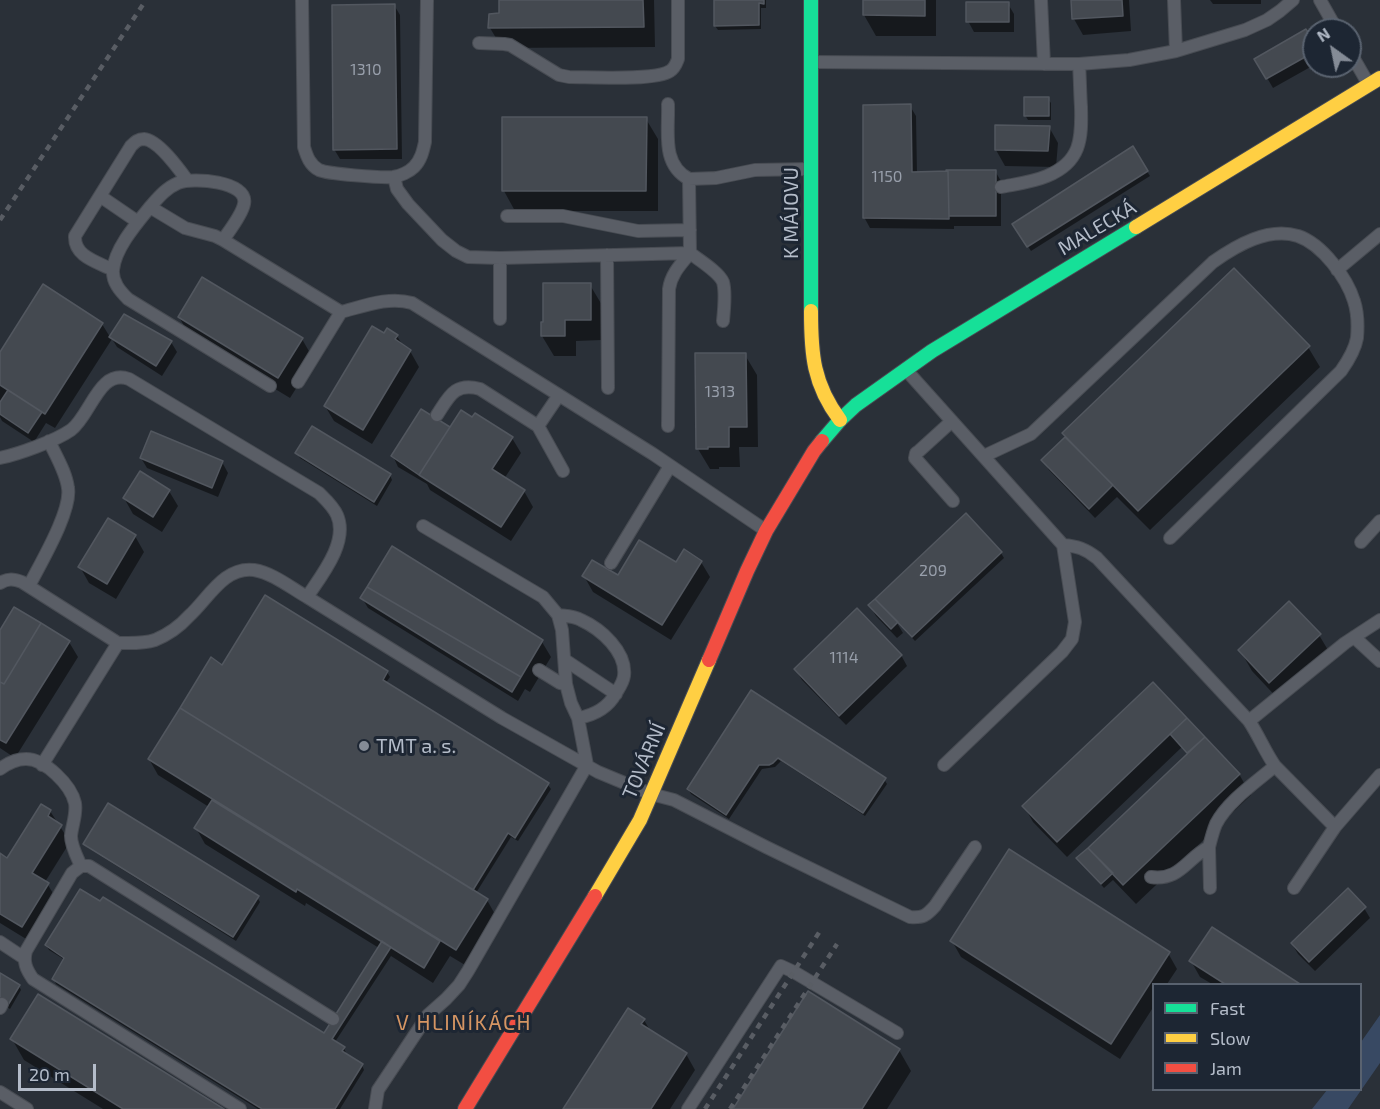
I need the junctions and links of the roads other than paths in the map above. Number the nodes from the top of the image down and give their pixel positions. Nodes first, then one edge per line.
1 (302, 0) edge
2 (427, 0) edge
3 (678, 0) edge
4 (811, 0) edge
5 (1041, 0) edge
6 (1174, 0) edge
7 (1293, 0) edge
8 (1320, 0) edge
9 (1330, 18) edge
10 (479, 43) dead end
11 (1176, 51) junction
12 (811, 62) junction
13 (1044, 64) junction
14 (1079, 64) junction
15 (1362, 66) edge
16 (1375, 82) edge
17 (668, 104) dead end
18 (811, 169) junction
19 (394, 177) junction
20 (690, 178) junction
21 (187, 180) junction
22 (1001, 187) dead end
23 (100, 196) junction
24 (150, 207) junction
25 (507, 216) dead end
26 (138, 222) junction
27 (690, 230) junction
28 (1380, 234) edge
29 (223, 240) junction
30 (690, 253) junction
31 (606, 255) junction
32 (500, 258) junction
33 (113, 270) junction
34 (1337, 270) junction
35 (340, 312) junction
36 (500, 319) dead end
37 (723, 321) dead end
38 (905, 369) junction
39 (298, 381) dead end
40 (270, 386) dead end
41 (608, 388) dead end
42 (559, 395) junction
43 (437, 416) dead end
44 (840, 420) junction
45 (952, 421) junction
46 (537, 426) junction
47 (668, 426) dead end
48 (50, 441) junction
49 (984, 456) junction
50 (0, 458) edge
51 (670, 466) junction
52 (563, 471) dead end
53 (953, 501) dead end
54 (1380, 521) edge
55 (423, 526) dead end
56 (766, 531) junction
57 (1170, 538) dead end
58 (1361, 542) dead end
59 (1063, 545) junction
60 (611, 563) dead end
61 (0, 583) edge
62 (29, 586) junction
63 (307, 597) junction
64 (558, 615) junction
65 (1380, 620) edge
66 (1354, 637) junction
67 (118, 642) junction
68 (565, 660) junction
69 (1380, 661) edge
70 (539, 670) dead end
71 (566, 684) junction
72 (616, 694) junction
73 (578, 718) junction
74 (1249, 721) junction
75 (42, 765) junction
76 (587, 765) junction
77 (944, 765) dead end
78 (1275, 766) junction
79 (0, 769) edge
80 (1380, 775) edge
81 (651, 794) junction
82 (1335, 827) junction
83 (975, 847) dead end
84 (1209, 847) junction
85 (81, 866) junction
86 (1151, 877) dead end
87 (1210, 888) dead end
88 (1294, 888) dead end
89 (0, 942) edge
90 (24, 958) junction
91 (333, 1019) dead end
92 (897, 1033) dead end
93 (0, 1092) edge
94 (27, 1109) edge
95 (240, 1109) edge
96 (375, 1109) edge
97 (465, 1109) edge
98 (688, 1109) edge

1 - 19 lane
2 - 19 lane
3 - 10 lane
4 - 12 street, K MÁJOVU
5 - 13 lane
6 - 11 lane
7 - 11 lane
8 - 9 lane
11 - 14 lane
12 - 13 lane
12 - 18 street, K MÁJOVU
13 - 14 lane
14 - 22 lane
15 - 16 lane
16 - 38 street, MALECKÁ
17 - 20 lane
18 - 20 lane
18 - 44 street, K MÁJOVU
19 - 32 lane
20 - 27 lane
21 - 23 lane
21 - 24 lane
21 - 29 lane
23 - 26 lane
23 - 33 lane
24 - 26 lane
24 - 29 lane
25 - 27 lane
26 - 33 lane
27 - 30 lane
28 - 34 lane
29 - 35 lane
30 - 31 lane
30 - 37 lane
30 - 47 lane
31 - 32 lane
31 - 41 lane
32 - 36 lane
33 - 40 lane
34 - 49 lane
34 - 57 lane
35 - 39 lane
35 - 42 lane
38 - 44 street, MALECKÁ
38 - 45 lane
42 - 46 lane
42 - 51 lane
43 - 46 lane
44 - 56 street, TOVÁRNÍ
45 - 49 lane
45 - 53 lane
46 - 52 lane
48 - 50 lane
48 - 62 lane
48 - 63 lane
49 - 59 lane
51 - 56 lane
51 - 60 lane
54 - 58 lane
55 - 64 lane
56 - 81 street, TOVÁRNÍ
59 - 74 lane
59 - 77 lane
61 - 62 lane
62 - 67 lane
63 - 67 lane
63 - 76 lane
64 - 68 lane
64 - 72 lane
65 - 66 lane
66 - 69 lane
66 - 74 lane
67 - 75 lane
68 - 71 lane
68 - 72 lane
70 - 71 lane
71 - 73 lane
72 - 73 lane
73 - 76 lane
74 - 78 lane
75 - 79 lane
75 - 85 lane
76 - 81 lane
76 - 96 lane
78 - 82 lane
78 - 84 lane
80 - 82 lane
81 - 83 lane
81 - 97 street, TOVÁRNÍ
82 - 88 lane
84 - 86 lane
84 - 87 lane
85 - 90 lane
85 - 91 lane
89 - 90 lane
90 - 95 lane
92 - 98 lane
93 - 94 lane

